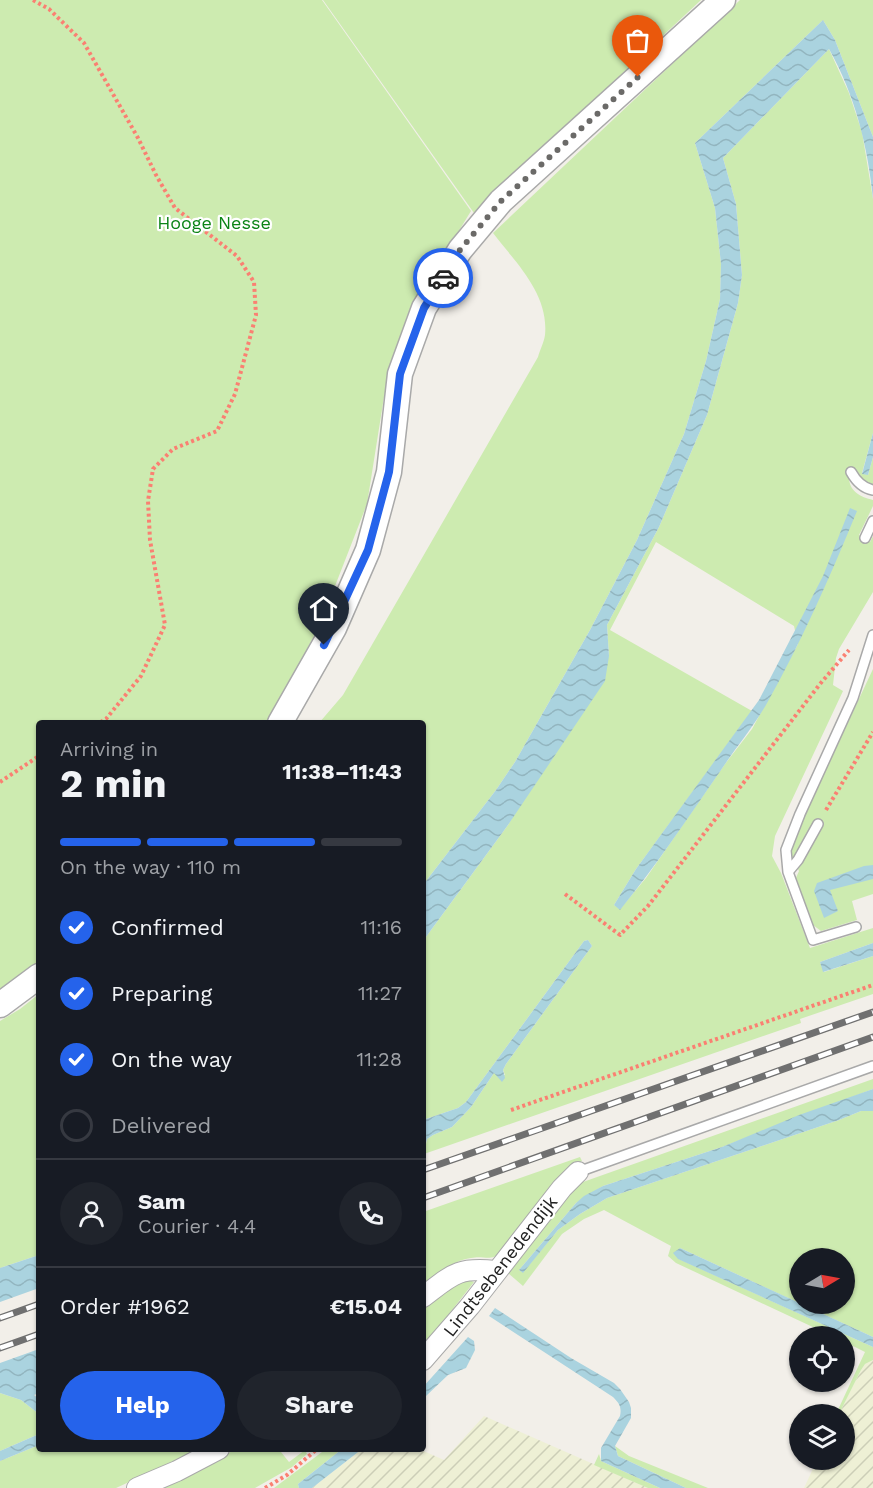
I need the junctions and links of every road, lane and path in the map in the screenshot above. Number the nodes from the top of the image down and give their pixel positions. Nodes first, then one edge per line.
1 (33, 0) edge
2 (723, 0) edge
3 (851, 472) dead end
4 (873, 490) edge
5 (873, 521) edge
6 (865, 538) dead end
7 (873, 635) edge
8 (851, 648) dead end
9 (104, 720) edge
10 (282, 720) edge
11 (873, 732) edge
12 (36, 758) edge
13 (0, 782) edge
14 (818, 824) joint
15 (788, 872) junction
16 (565, 894) dead end
17 (856, 927) dead end
18 (36, 978) edge
19 (873, 985) edge
20 (0, 1005) edge
21 (873, 1066) edge
22 (511, 1110) dead end
23 (578, 1172) joint
24 (495, 1271) junction
25 (426, 1295) edge
26 (426, 1357) edge
27 (213, 1452) edge
28 (314, 1452) edge
29 (137, 1488) edge
30 (265, 1488) edge

1 - 9 path
2 - 10 street
3 - 4 lane
5 - 6 lane
7 - 15 lane
8 - 16 path
11 - 14 path
12 - 13 path
14 - 15 lane
15 - 17 lane
18 - 20 street
19 - 22 path
21 - 23 lane
23 - 24 street, Lindtsebenedendijk
24 - 25 street
24 - 26 street, Lindtsebenedendijk
27 - 29 street
28 - 30 path

